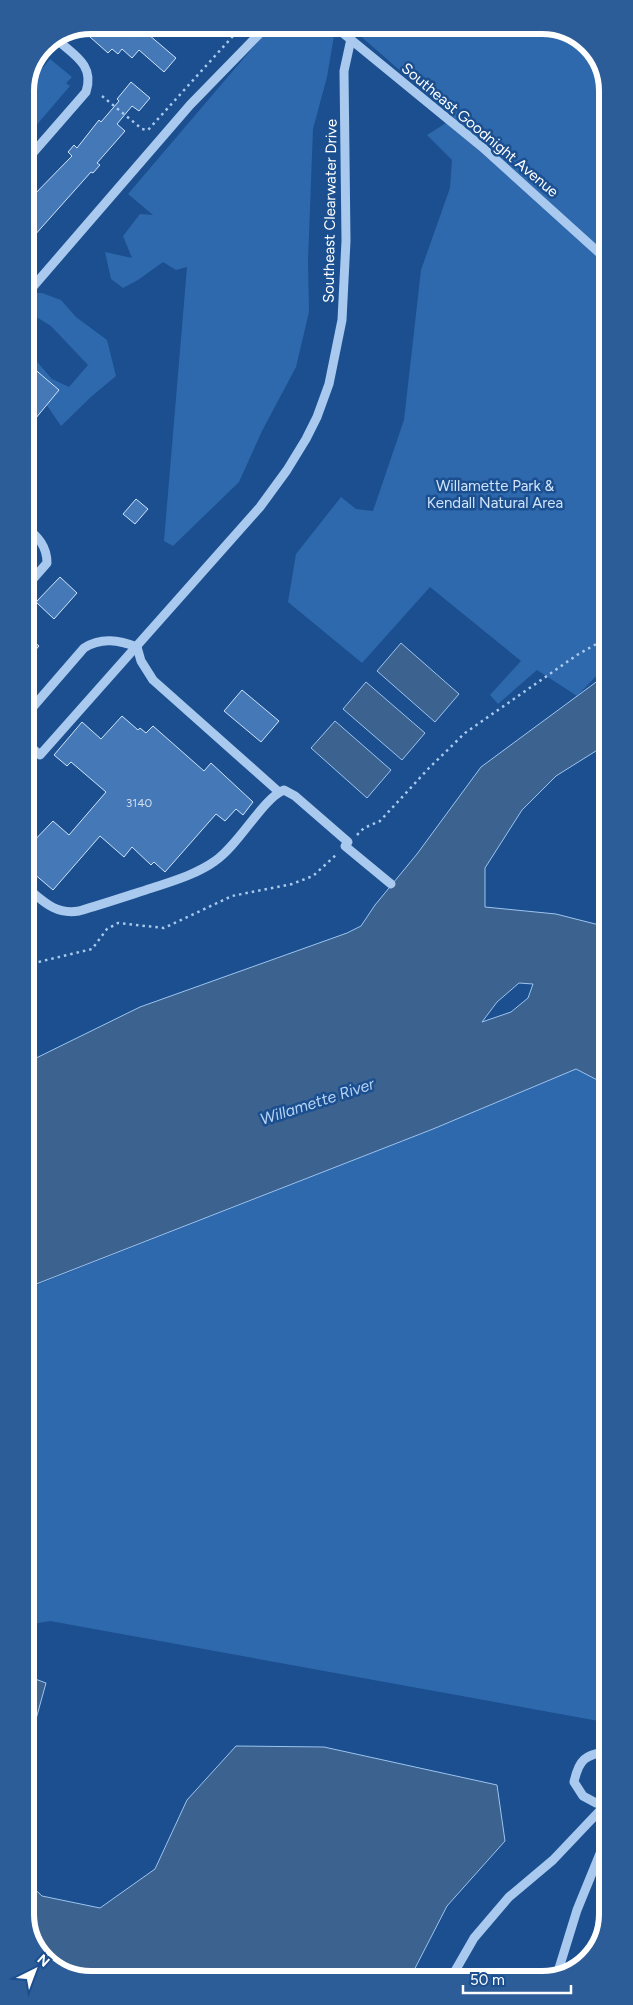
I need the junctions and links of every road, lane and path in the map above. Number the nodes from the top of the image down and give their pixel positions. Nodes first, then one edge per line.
1 (235, 34) edge
2 (259, 34) edge
3 (345, 34) edge
4 (351, 39) junction
5 (60, 43) edge
6 (102, 96) dead end
7 (34, 152) edge
8 (599, 253) edge
9 (34, 286) edge
10 (34, 534) edge
11 (34, 578) edge
12 (137, 647) junction
13 (34, 706) edge
14 (34, 750) edge
15 (279, 792) junction
16 (391, 884) dead end
17 (34, 894) edge
18 (599, 1752) edge
19 (599, 1802) edge
20 (599, 1811) edge
21 (599, 1856) edge
22 (559, 1968) edge
23 (455, 1971) edge

1 - 6 path
2 - 9 street
3 - 4 street, Southeast Goodnight Avenue
4 - 8 street, Southeast Goodnight Avenue
4 - 12 street, Southeast Clearwater Drive
5 - 7 street
10 - 11 street
12 - 13 street
12 - 14 street, Southeast Clearwater Drive
12 - 15 street
15 - 16 street
15 - 17 street
18 - 19 street
20 - 23 street
21 - 22 street

